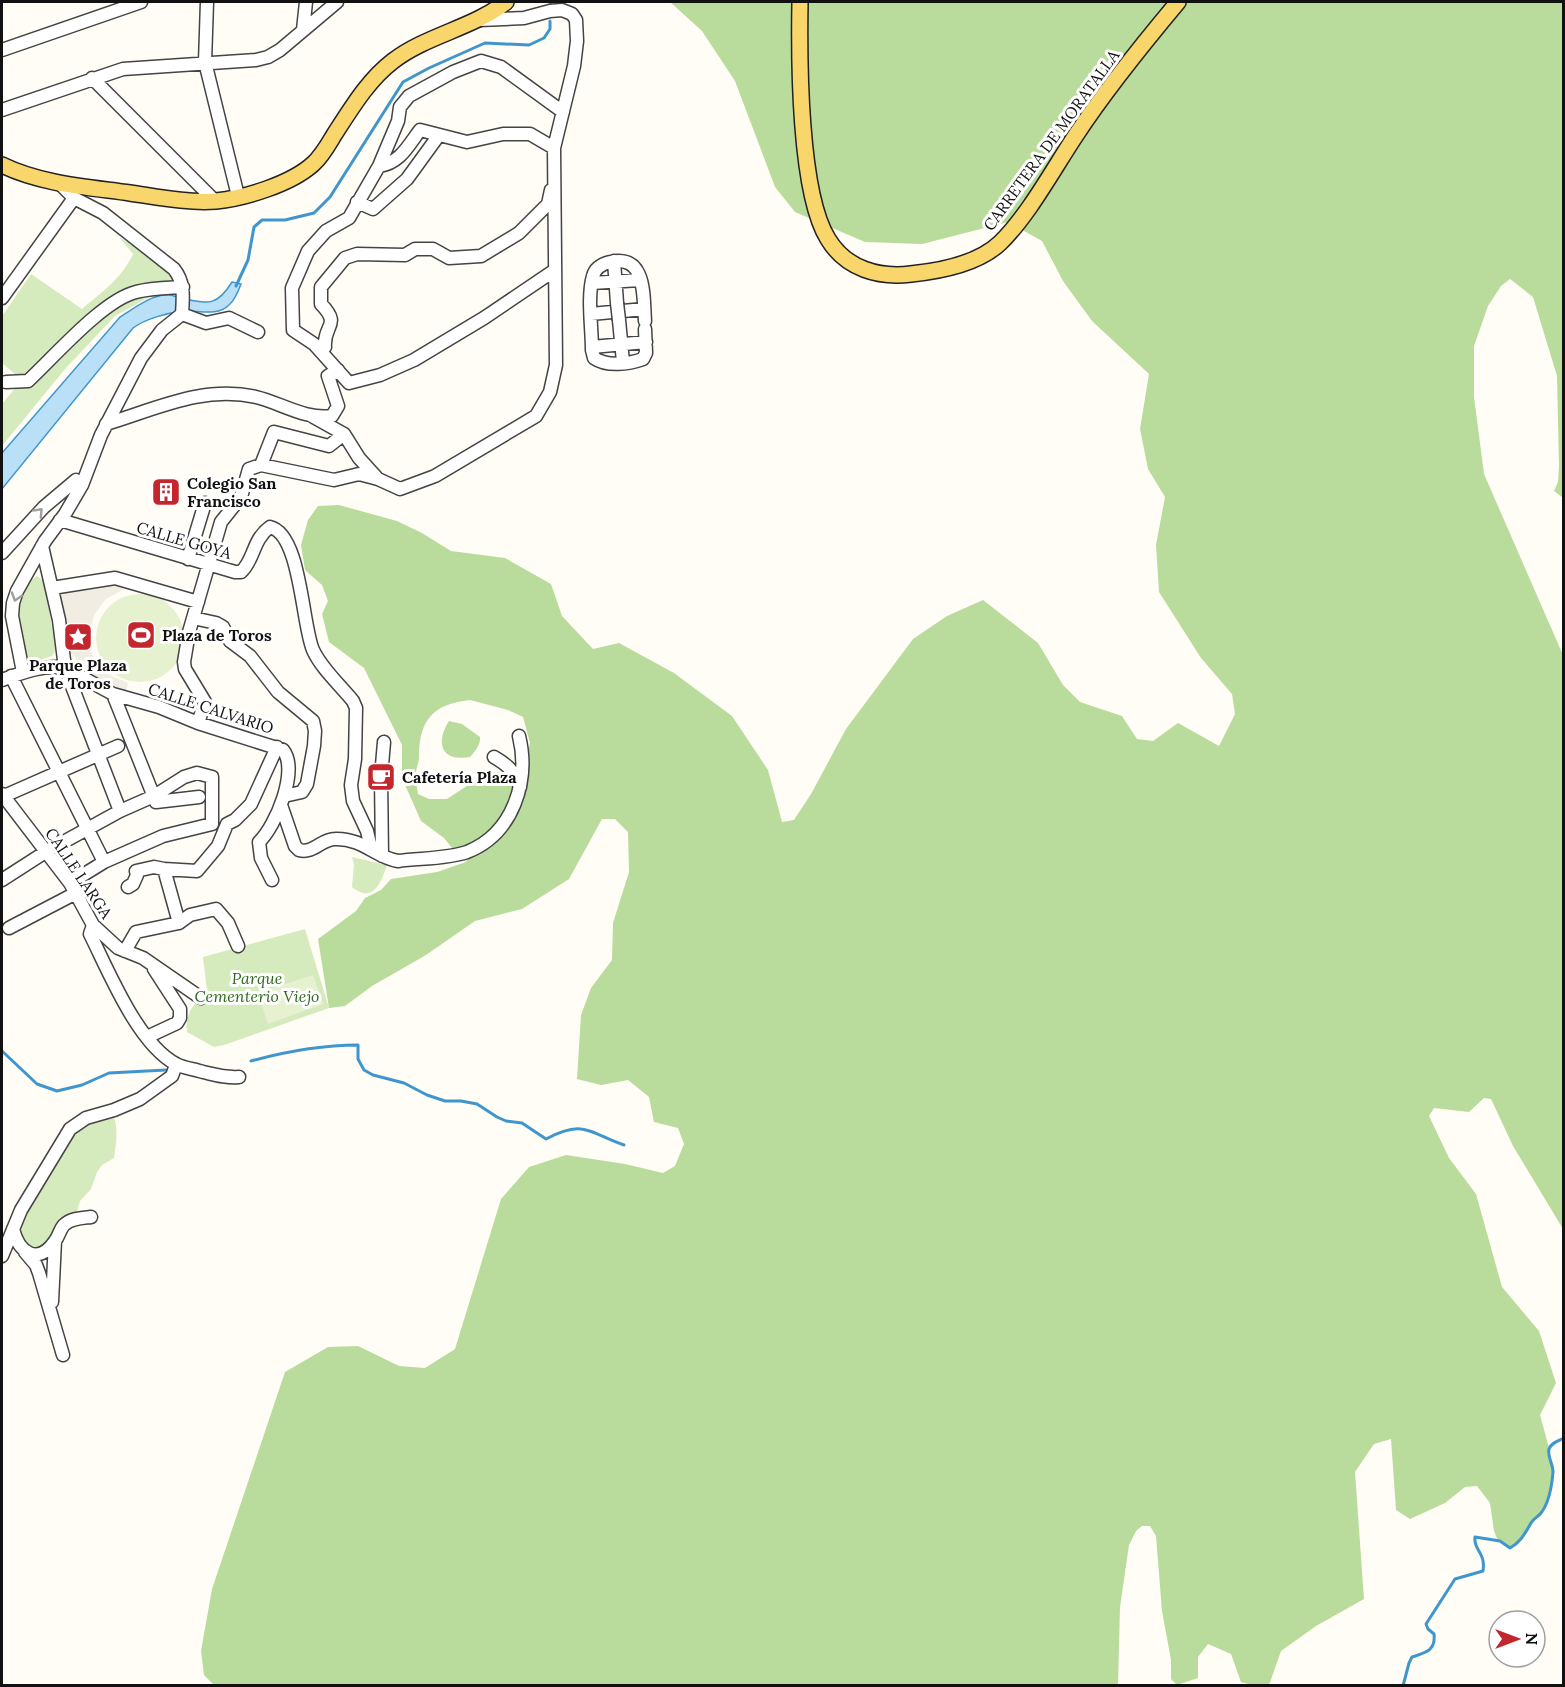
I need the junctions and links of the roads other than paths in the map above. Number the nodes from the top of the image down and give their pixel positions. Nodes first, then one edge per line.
1 (141, 2) edge
2 (207, 2) edge
3 (306, 2) edge
4 (337, 2) edge
5 (506, 2) edge
6 (800, 2) edge
7 (1178, 2) edge
8 (472, 21) junction
9 (303, 30) junction
10 (2, 50) edge
11 (205, 62) junction
12 (92, 78) junction
13 (2, 110) edge
14 (563, 112) junction
15 (439, 135) junction
16 (554, 148) junction
17 (2, 165) edge
18 (379, 166) junction
19 (555, 177) junction
20 (78, 192) junction
21 (100, 192) junction
22 (238, 196) junction
23 (215, 201) junction
24 (357, 202) junction
25 (87, 204) junction
26 (103, 213) junction
27 (614, 261) junction
28 (555, 270) junction
29 (640, 279) junction
30 (615, 281) junction
31 (592, 283) junction
32 (183, 293) junction
33 (2, 298) edge
34 (182, 313) junction
35 (591, 314) junction
36 (645, 325) junction
37 (258, 332) dead end
38 (621, 344) junction
39 (592, 347) junction
40 (321, 352) junction
41 (623, 362) junction
42 (338, 370) junction
43 (4, 382) edge
44 (310, 415) junction
45 (106, 424) junction
46 (344, 434) junction
47 (261, 465) junction
48 (378, 479) junction
49 (82, 484) junction
50 (205, 503) dead end
51 (60, 520) junction
52 (42, 546) junction
53 (2, 553) edge
54 (188, 559) junction
55 (209, 565) junction
56 (52, 588) junction
57 (198, 602) junction
58 (193, 618) junction
59 (62, 644) junction
60 (50, 667) junction
61 (65, 668) junction
62 (12, 676) edge
63 (113, 694) junction
64 (198, 723) junction
65 (519, 736) dead end
66 (384, 742) dead end
67 (118, 746) dead end
68 (277, 747) junction
69 (99, 755) junction
70 (494, 757) dead end
71 (60, 772) junction
72 (520, 789) junction
73 (3, 795) edge
74 (154, 796) junction
75 (199, 797) dead end
76 (282, 801) junction
77 (120, 811) junction
78 (87, 829) junction
79 (371, 848) junction
80 (47, 851) junction
81 (382, 856) junction
82 (104, 862) junction
83 (164, 869) junction
84 (2, 880) edge
85 (272, 880) dead end
86 (128, 887) dead end
87 (73, 888) junction
88 (179, 923) junction
89 (93, 925) junction
90 (9, 928) dead end
91 (238, 946) dead end
92 (125, 951) junction
93 (152, 965) junction
94 (201, 998) dead end
95 (147, 1036) junction
96 (176, 1065) junction
97 (239, 1077) dead end
98 (91, 1217) dead end
99 (13, 1229) junction
100 (56, 1241) junction
101 (25, 1252) junction
102 (2, 1256) edge
103 (54, 1318) junction
104 (63, 1355) dead end

1 - 10 street
2 - 11 street
3 - 9 street
4 - 9 street
5 - 8 main road
6 - 7 main road, CARRETERA DE MORATALLA
8 - 14 street
8 - 22 main road
9 - 11 street
11 - 12 street
11 - 22 street
12 - 13 street
12 - 23 street
14 - 16 street
14 - 18 street
15 - 16 street
15 - 18 street
15 - 24 street
16 - 19 street
17 - 20 main road
18 - 24 street
19 - 28 street
19 - 40 street
20 - 21 main road
20 - 25 street
20 - 33 street
21 - 23 main road
21 - 25 street
21 - 26 street
22 - 23 main road
24 - 40 street
25 - 26 street
26 - 32 street
27 - 29 street
27 - 30 street
27 - 31 street
28 - 42 street
28 - 48 street
29 - 30 street
29 - 36 street
30 - 31 street
30 - 38 street, bridge
31 - 35 street
32 - 34 street
32 - 43 street
34 - 37 street
34 - 45 street
35 - 36 street
35 - 39 street
36 - 38 street
36 - 41 street
38 - 39 street
38 - 41 street
39 - 41 street
40 - 42 street
42 - 44 street
44 - 45 street
44 - 46 street
45 - 49 street
46 - 47 street
46 - 48 street
47 - 48 street
47 - 55 street
49 - 51 street
53 -> 49 street
50 - 54 street
51 - 52 street
51 - 54 street, CALLE GOYA
52 - 56 street
52 -> 62 street
54 - 55 street, CALLE GOYA
55 - 57 street
55 - 79 street, CALLE GOYA
56 - 57 street
56 - 59 street
57 - 58 street
58 - 64 street
58 - 76 street
59 - 60 street
59 - 61 street
60 - 61 street
60 - 62 street
61 - 63 street, CALLE CALVARIO
61 - 69 street
62 - 71 street
63 - 64 street, CALLE CALVARIO
63 - 74 street
64 - 68 street, CALLE CALVARIO
65 - 72 street
66 - 81 street
67 - 69 street
68 - 76 street, CALLE CALVARIO
68 - 83 street
69 - 71 street
69 - 77 street
70 - 72 street
71 - 73 street
71 - 78 street
72 - 81 street
73 - 80 street, CALLE LARGA
74 - 75 street
74 - 77 street
74 - 82 street
76 - 79 street
76 - 85 street
77 - 78 street
78 - 80 street
78 - 82 street
79 - 81 street
80 - 84 street
80 - 87 street, CALLE LARGA
82 - 87 street
83 - 86 street
83 - 88 street
87 - 89 street, CALLE LARGA
87 - 90 street
88 - 91 street
88 - 92 street
89 - 92 street, CALLE LARGA
89 - 95 street
92 - 93 street, CALLE LARGA
93 - 94 street, CALLE LARGA
93 - 95 street
95 - 96 street
96 - 97 street
96 - 99 street
98 - 100 street
99 - 101 street
99 - 102 street
100 - 101 street
100 - 103 street
101 - 103 street
103 - 104 street

